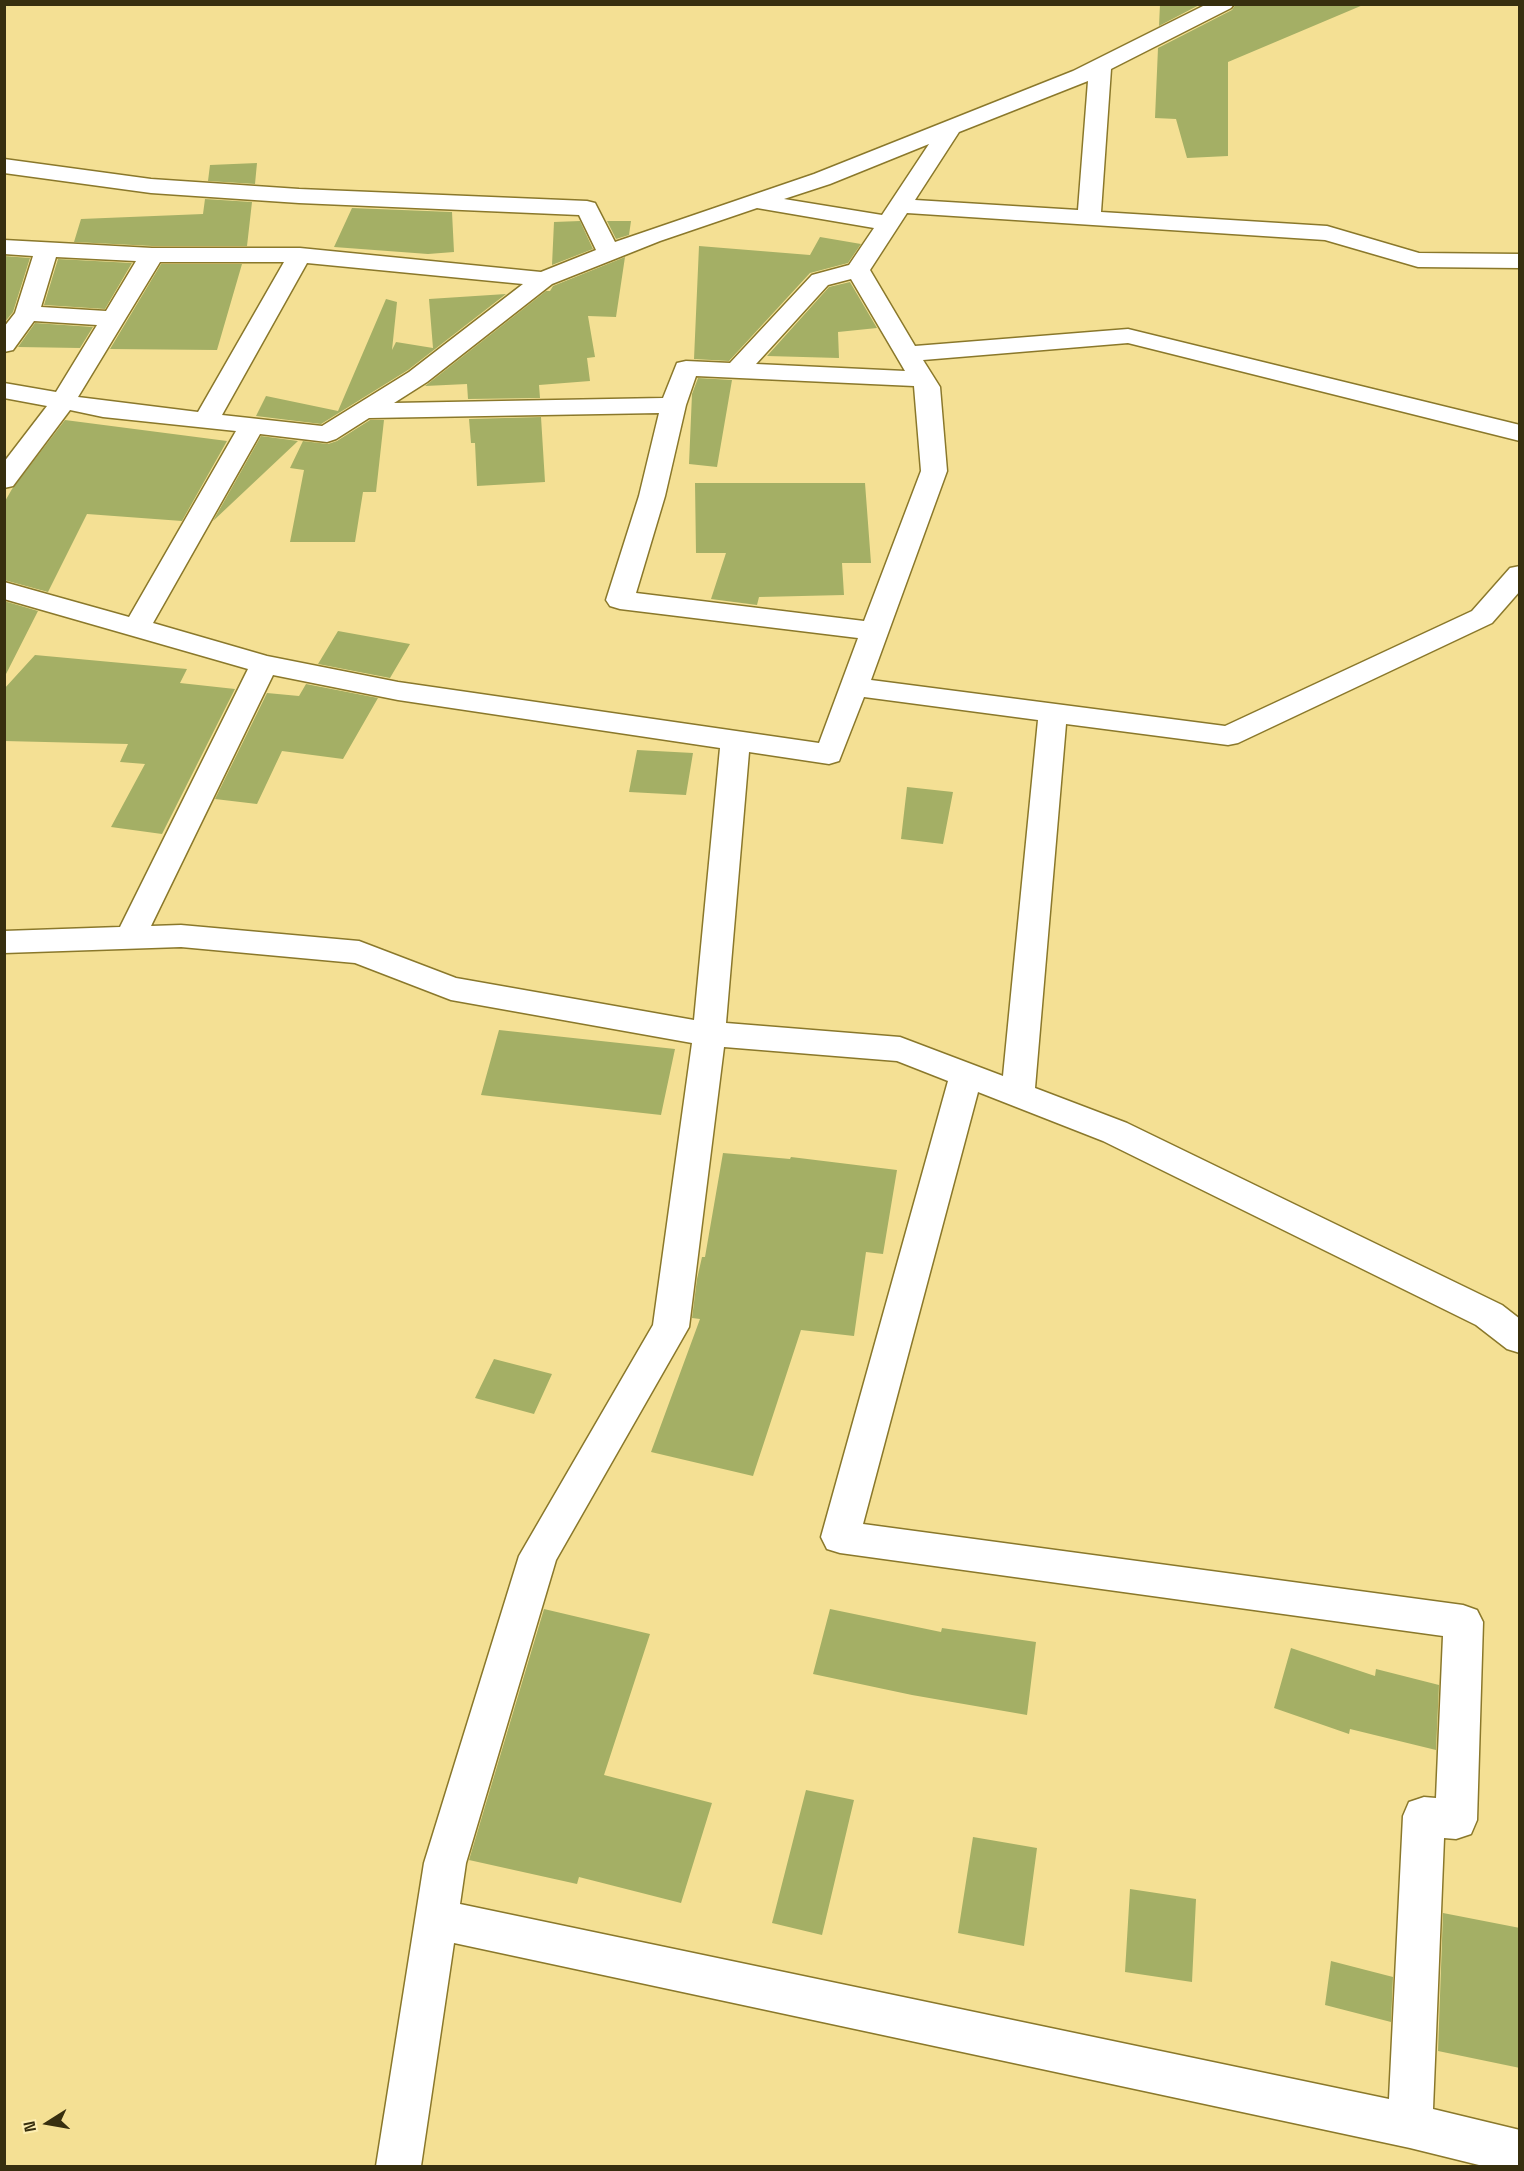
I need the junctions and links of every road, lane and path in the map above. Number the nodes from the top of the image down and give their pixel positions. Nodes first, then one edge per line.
1 (1224, 4) edge
2 (1100, 67) junction
3 (951, 128) junction
4 (4, 166) edge
5 (754, 201) junction
6 (895, 214) junction
7 (1089, 218) junction
8 (4, 247) edge
9 (47, 249) junction
10 (609, 253) junction
11 (152, 255) junction
12 (300, 255) junction
13 (1520, 261) edge
14 (858, 270) junction
15 (544, 279) junction
16 (27, 313) junction
17 (113, 319) junction
18 (4, 345) edge
19 (907, 354) junction
20 (737, 370) junction
21 (922, 379) junction
22 (4, 390) edge
23 (62, 403) junction
24 (673, 405) junction
25 (363, 411) junction
26 (206, 421) junction
27 (252, 426) junction
28 (1520, 433) edge
29 (4, 480) edge
30 (1520, 574) edge
31 (4, 590) edge
32 (136, 628) junction
33 (875, 631) junction
34 (264, 664) junction
35 (854, 687) junction
36 (1053, 713) junction
37 (735, 741) junction
38 (130, 938) junction
39 (4, 942) edge
40 (709, 1034) junction
41 (966, 1075) junction
42 (1018, 1095) junction
43 (1520, 1339) edge
44 (436, 1919) junction
45 (1410, 2127) junction
46 (1520, 2152) edge
47 (399, 2166) edge

1 - 2 street
2 - 3 street
2 - 7 street
3 - 5 street
3 - 6 street
4 - 10 street
5 - 6 street
5 - 10 street
6 - 7 street
6 - 14 street
7 - 13 street
8 - 9 street
9 - 11 street
9 - 16 street
10 - 15 street
11 - 12 street
11 - 17 street
12 - 15 street
12 - 26 street
14 - 19 street
14 - 20 street
15 - 25 street
16 - 17 street
16 - 18 street
17 - 23 street
19 - 21 street
19 - 28 street
20 - 21 street
20 - 24 street
21 - 33 street
22 - 23 street
23 - 26 street
23 - 29 street
24 - 25 street
24 - 33 street
25 - 27 street
26 - 27 street
27 - 32 street
30 - 36 street
31 - 32 street
32 - 34 street
33 - 35 street
34 - 37 street
34 - 38 street
35 - 36 street
35 - 37 street
36 - 42 street
37 - 40 street
38 - 39 street
38 - 40 street
40 - 41 street
40 - 44 street
41 - 42 street
41 - 45 street
42 - 43 street
44 - 45 street
44 - 47 street
45 - 46 street

